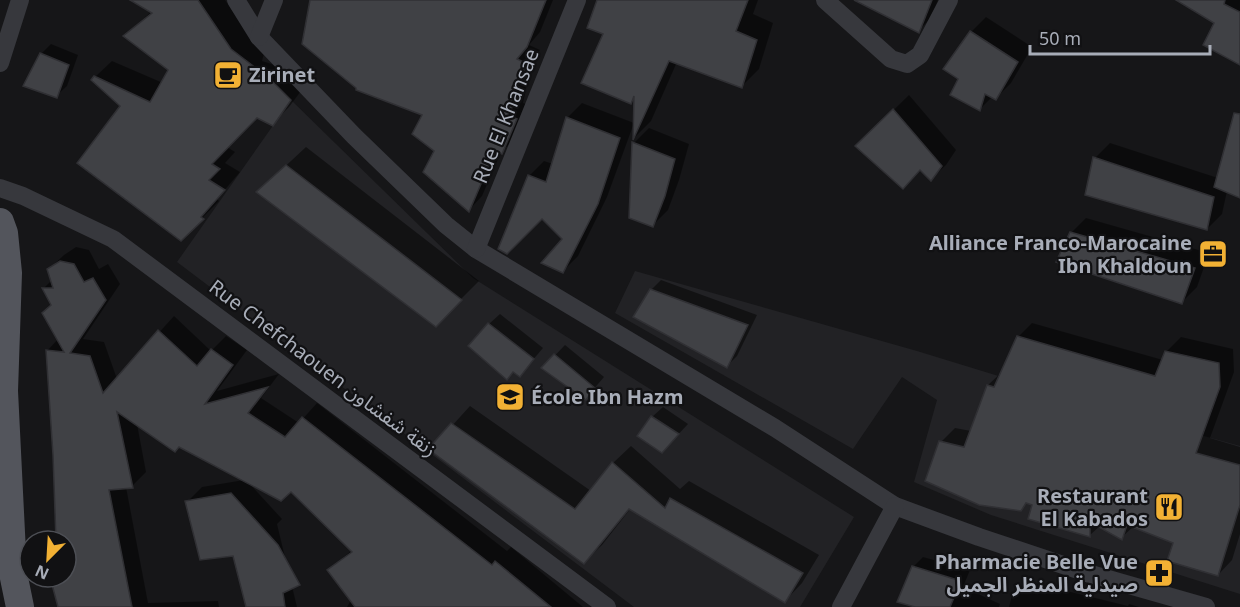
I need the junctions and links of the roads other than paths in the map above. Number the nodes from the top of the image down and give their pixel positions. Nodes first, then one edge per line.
1 (20, 0) edge
2 (236, 0) edge
3 (274, 0) edge
4 (577, 0) edge
5 (825, 0) edge
6 (949, 0) edge
7 (259, 36) junction
8 (0, 63) edge
9 (0, 188) edge
10 (0, 222) edge
11 (476, 249) junction
12 (2, 391) edge
13 (896, 506) junction
14 (20, 607) edge
15 (607, 607) edge
16 (841, 607) edge
17 (1206, 607) edge

1 - 8 street
2 - 7 street
3 - 7 street
4 - 11 street, Rue El Khansae
5 - 6 street
7 - 11 street
9 - 15 street, Rue Chefchaouen زنقة شفشاون
10 - 12 main road
11 - 13 street
12 - 14 main road
13 - 16 street
13 - 17 street

